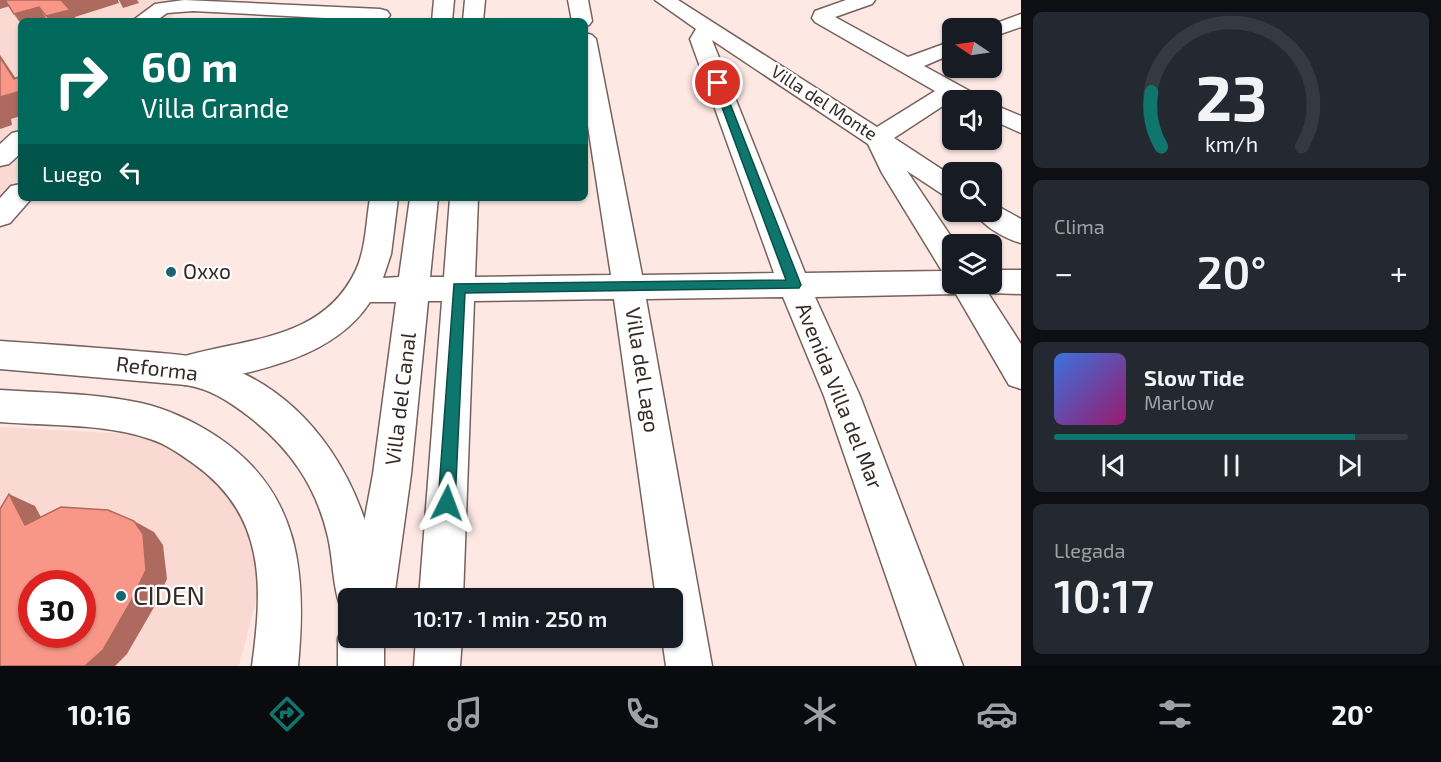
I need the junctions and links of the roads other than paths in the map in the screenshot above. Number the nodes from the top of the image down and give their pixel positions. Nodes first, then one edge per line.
1 (444, 0) edge
2 (475, 0) edge
3 (578, 0) edge
4 (665, 0) edge
5 (865, 0) edge
6 (195, 2) edge
7 (380, 15) dead end
8 (147, 18) edge
9 (181, 18) edge
10 (442, 18) edge
11 (473, 18) edge
12 (581, 18) edge
13 (1021, 20) edge
14 (707, 27) junction
15 (1002, 27) edge
16 (942, 51) edge
17 (588, 56) edge
18 (907, 65) junction
19 (951, 90) edge
20 (942, 106) edge
21 (1002, 116) edge
22 (1021, 126) edge
23 (877, 138) junction
24 (18, 142) edge
25 (0, 158) edge
26 (942, 181) edge
27 (18, 196) edge
28 (383, 201) edge
29 (424, 201) edge
30 (464, 201) edge
31 (0, 216) edge
32 (1002, 221) edge
33 (1021, 233) edge
34 (942, 247) edge
35 (1002, 282) edge
36 (1021, 282) edge
37 (942, 283) edge
38 (628, 285) junction
39 (795, 285) junction
40 (459, 288) junction
41 (414, 289) junction
42 (363, 290) junction
43 (972, 294) edge
44 (0, 355) edge
45 (185, 370) junction
46 (1021, 374) edge
47 (0, 406) edge
48 (357, 588) edge
49 (374, 588) edge
50 (442, 588) edge
51 (438, 648) edge
52 (275, 666) edge
53 (437, 666) edge
54 (689, 666) edge
55 (940, 666) edge

1 - 10 street
2 - 11 street
3 - 12 street
4 - 14 street, Villa del Monte
5 - 18 street
6 - 7 street
6 - 8 street
6 - 9 street
13 - 15 street
14 - 23 street, Villa del Monte
14 - 39 street, Avenida Villa del Mar
16 - 18 street
17 - 38 street, Villa del Lago
18 - 19 street
20 - 23 street
21 - 22 street
23 - 26 street, Villa del Monte
23 - 34 street
24 - 25 street
27 - 31 street
28 - 42 street
29 - 41 street, Villa del Canal
30 - 40 street
32 - 33 street
35 - 36 street
37 - 39 street
38 - 39 street
38 - 40 street
38 - 54 street, Villa del Lago
39 - 55 street, Avenida Villa del Mar
40 - 41 street
40 - 50 street
41 - 42 street
41 - 49 street, Villa del Canal
42 - 45 street
43 - 46 street
44 - 45 street, Reforma
45 - 48 street, Reforma
47 - 52 street
51 - 53 street

